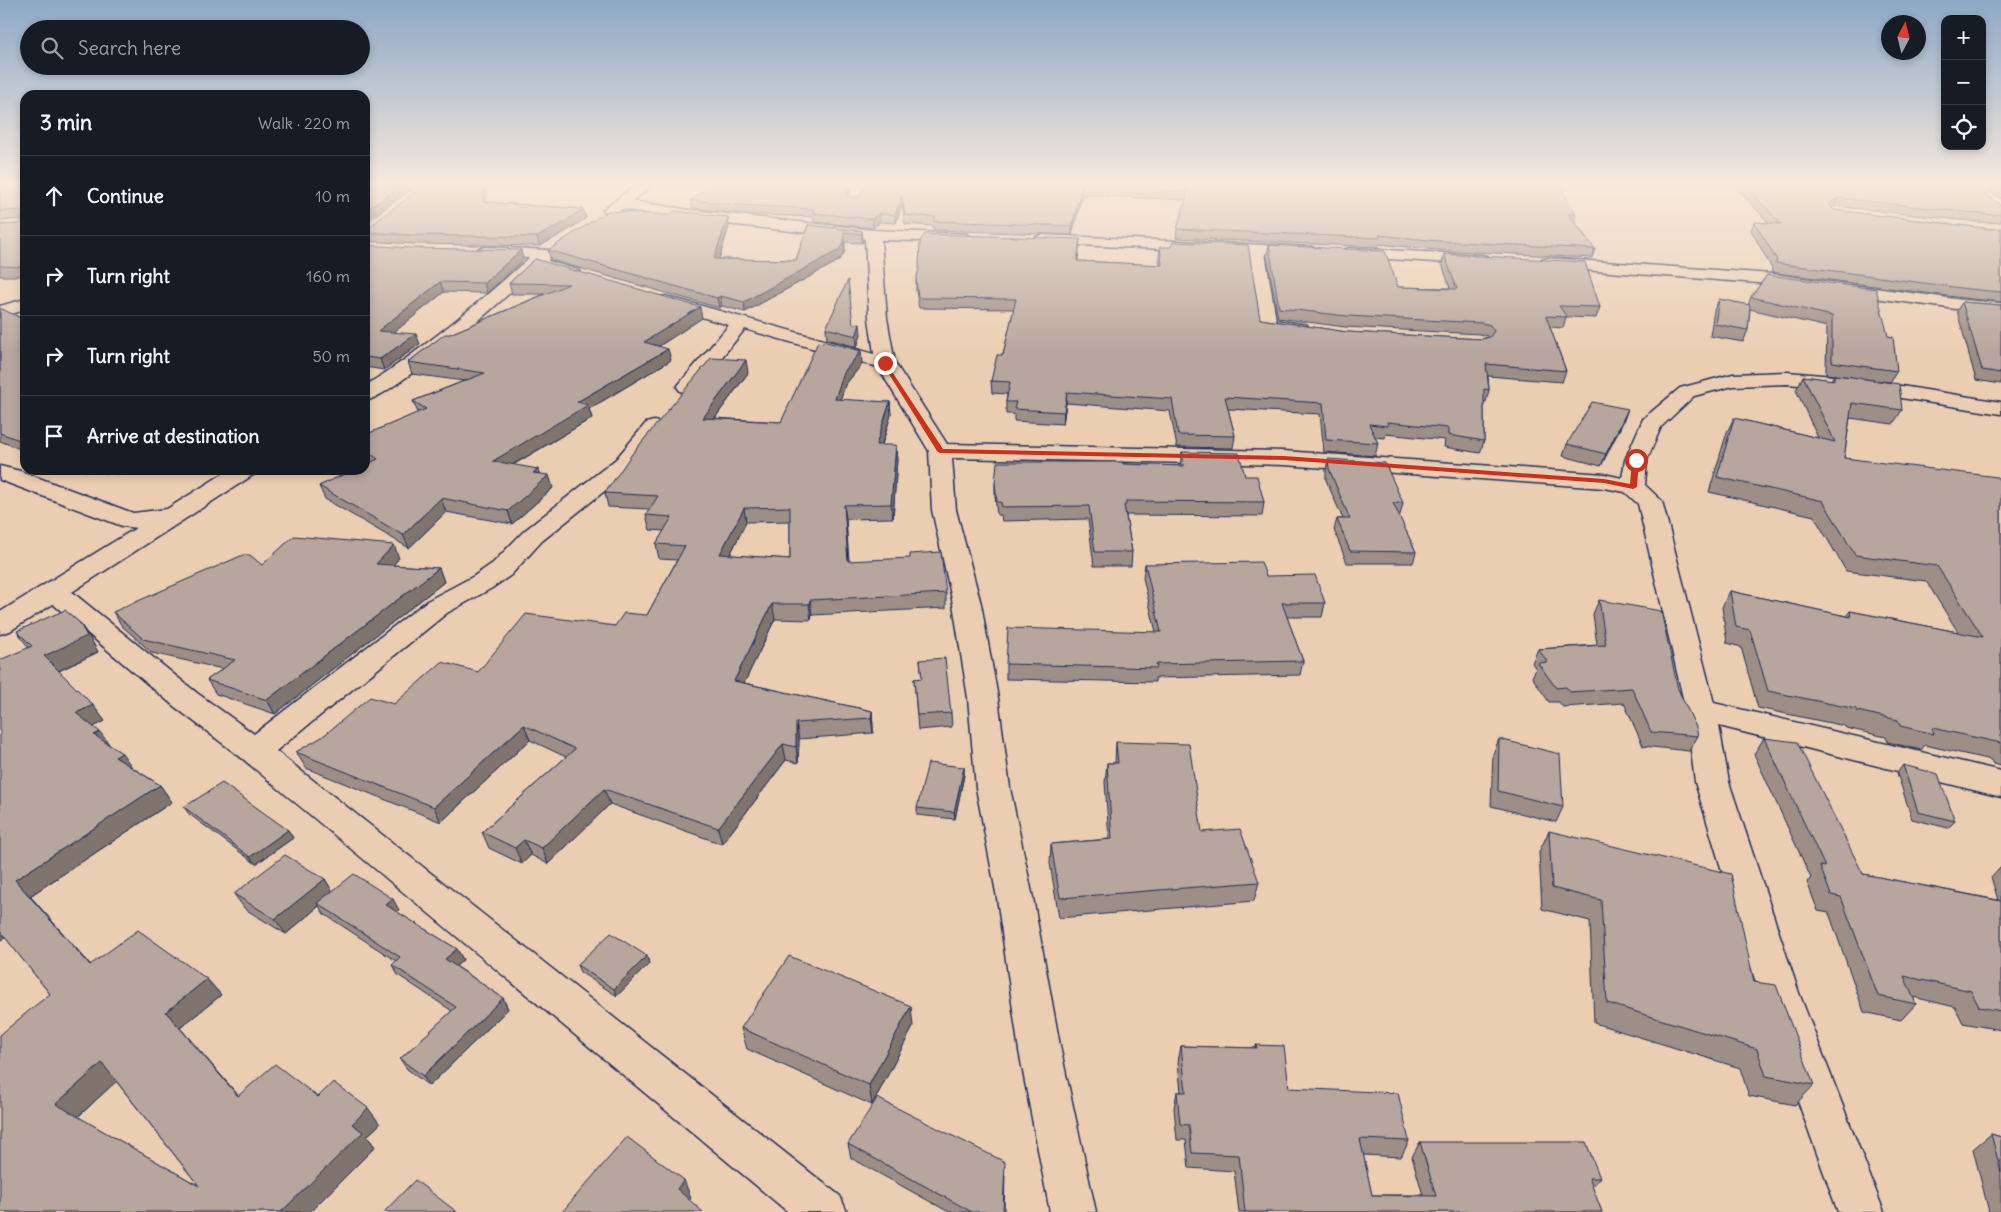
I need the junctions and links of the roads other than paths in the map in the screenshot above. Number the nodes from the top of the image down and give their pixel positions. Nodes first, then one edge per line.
1 (873, 240) edge
2 (1043, 240) edge
3 (1256, 248) junction
4 (550, 249) junction
5 (463, 252) edge
6 (1494, 260) edge
7 (1531, 262) edge
8 (589, 279) edge
9 (646, 295) edge
10 (20, 306) edge
11 (2001, 308) edge
12 (0, 312) edge
13 (740, 323) junction
14 (1316, 332) edge
15 (885, 363) junction
16 (370, 392) edge
17 (2001, 408) edge
18 (940, 451) junction
19 (0, 473) edge
20 (237, 475) edge
21 (1633, 487) junction
22 (172, 516) junction
23 (131, 521) junction
24 (119, 551) junction
25 (55, 592) junction
26 (0, 625) edge
27 (1701, 712) junction
28 (254, 751) junction
29 (2001, 784) edge
30 (824, 1212) edge
31 (1073, 1212) edge
32 (1861, 1212) edge

1 - 15 street
2 - 3 street
3 - 6 street
3 - 14 street
4 - 5 street
4 - 8 street
4 - 16 street
7 - 11 street
9 - 13 street
10 - 12 street
13 - 15 street
13 - 28 street
15 - 18 street
17 - 21 street
18 - 21 street
18 - 31 street
19 - 23 street
20 - 22 street
21 - 27 street
22 - 23 street
22 - 24 street
23 - 24 street
24 - 25 street
25 - 26 street
25 - 28 street
27 - 29 street
27 - 32 street
28 - 30 street

